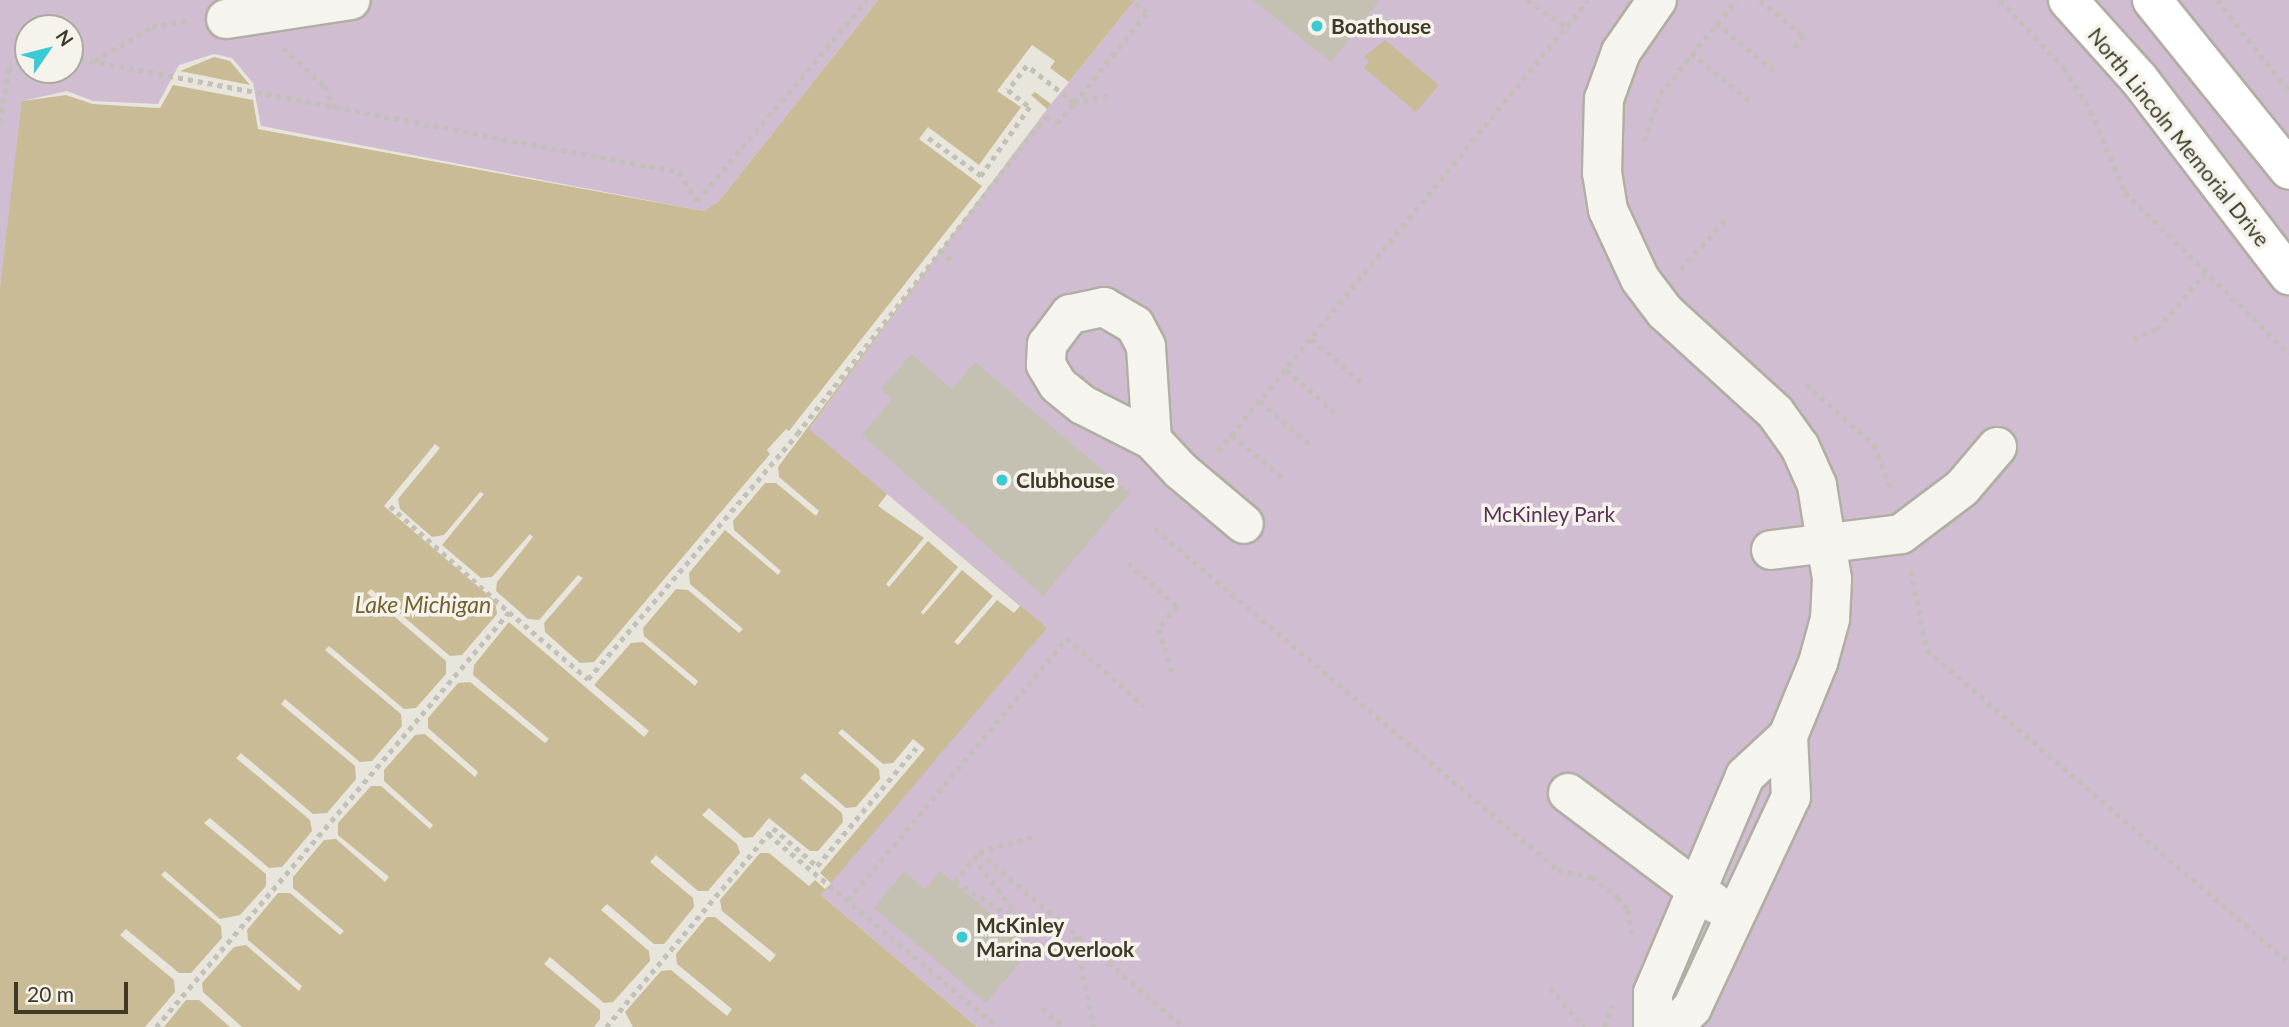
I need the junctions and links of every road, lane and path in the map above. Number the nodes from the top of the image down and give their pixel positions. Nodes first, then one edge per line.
1 (351, 0) edge
2 (867, 0) edge
3 (1131, 0) edge
4 (1527, 0) edge
5 (1588, 0) edge
6 (1657, 0) edge
7 (1736, 0) edge
8 (1760, 0) edge
9 (2000, 0) edge
10 (2068, 0) edge
11 (2152, 0) edge
12 (2217, 0) edge
13 (226, 19) dead end
14 (1716, 23) junction
15 (1569, 29) junction
16 (1793, 50) dead end
17 (1691, 53) junction
18 (84, 60) edge
19 (14, 66) edge
20 (1774, 71) dead end
21 (2289, 91) edge
22 (1108, 96) dead end
23 (1749, 101) dead end
24 (1074, 103) junction
25 (0, 123) edge
26 (928, 138) dead end
27 (1642, 152) dead end
28 (2289, 170) edge
29 (1727, 218) dead end
30 (939, 250) junction
31 (954, 262) dead end
32 (1673, 264) dead end
33 (1678, 272) junction
34 (2204, 274) junction
35 (2289, 275) edge
36 (1684, 279) dead end
37 (1312, 339) junction
38 (2133, 339) dead end
39 (2289, 354) edge
40 (1286, 370) junction
41 (1798, 378) dead end
42 (1363, 384) dead end
43 (1260, 401) junction
44 (1337, 414) dead end
45 (1232, 435) junction
46 (1152, 440) dead end
47 (1311, 445) dead end
48 (1997, 447) dead end
49 (1209, 462) dead end
50 (1283, 478) dead end
51 (1895, 503) dead end
52 (390, 506) dead end
53 (1244, 524) dead end
54 (1155, 529) dead end
55 (1829, 540) junction
56 (1771, 550) dead end
57 (1128, 562) dead end
58 (1909, 564) dead end
59 (509, 612) junction
60 (1172, 672) dead end
61 (1144, 706) dead end
62 (1788, 736) junction
63 (916, 748) dead end
64 (1568, 793) dead end
65 (768, 834) junction
66 (1035, 836) dead end
67 (979, 852) junction
68 (974, 859) junction
69 (1698, 889) junction
70 (848, 900) junction
71 (1735, 918) junction
72 (1075, 935) junction
73 (1632, 943) dead end
74 (2289, 962) edge
75 (1550, 988) dead end
76 (1617, 991) dead end
77 (1042, 1008) dead end
78 (992, 1022) junction
79 (156, 1027) edge
80 (606, 1027) edge
81 (988, 1027) edge
82 (998, 1027) edge
83 (1064, 1027) edge
84 (1094, 1027) edge
85 (1184, 1027) edge
86 (1584, 1027) edge
87 (1604, 1027) edge
88 (1653, 1027) edge
89 (1673, 1027) edge

1 - 13 street
2 - 18 path
3 - 24 path
4 - 15 path
5 - 15 path
6 - 55 street
7 - 14 path
8 - 16 path
9 - 34 path
10 - 35 main road, North Lincoln Memorial Drive
11 - 28 main road
12 - 21 path
14 - 17 path
14 - 20 path
15 - 37 path
17 - 23 path
17 - 27 path
19 - 25 path
22 - 24 path
24 - 26 path
24 - 30 path
29 - 33 path
30 - 31 path
30 - 59 path
32 - 33 path
33 - 36 path
34 - 38 path
34 - 39 path
37 - 40 path
37 - 42 path
40 - 43 path
40 - 44 path
41 - 51 path
43 - 45 path
43 - 47 path
45 - 49 path
45 - 50 path
46 - 53 street
48 - 55 street
52 - 59 path
54 - 73 path
55 - 56 street
55 - 62 street
57 - 60 path
58 - 74 path
59 - 79 path
61 - 70 path
62 - 69 street
62 - 71 street
63 - 65 path
64 - 69 street
65 - 70 path
65 - 80 path
66 - 67 path
67 - 68 path
67 - 72 path
68 - 68 path
69 - 71 street
69 - 88 street
70 - 78 path
71 - 89 street
72 - 84 path
72 - 85 path
75 - 86 path
76 - 87 path
77 - 83 path
78 - 81 path
78 - 82 path

